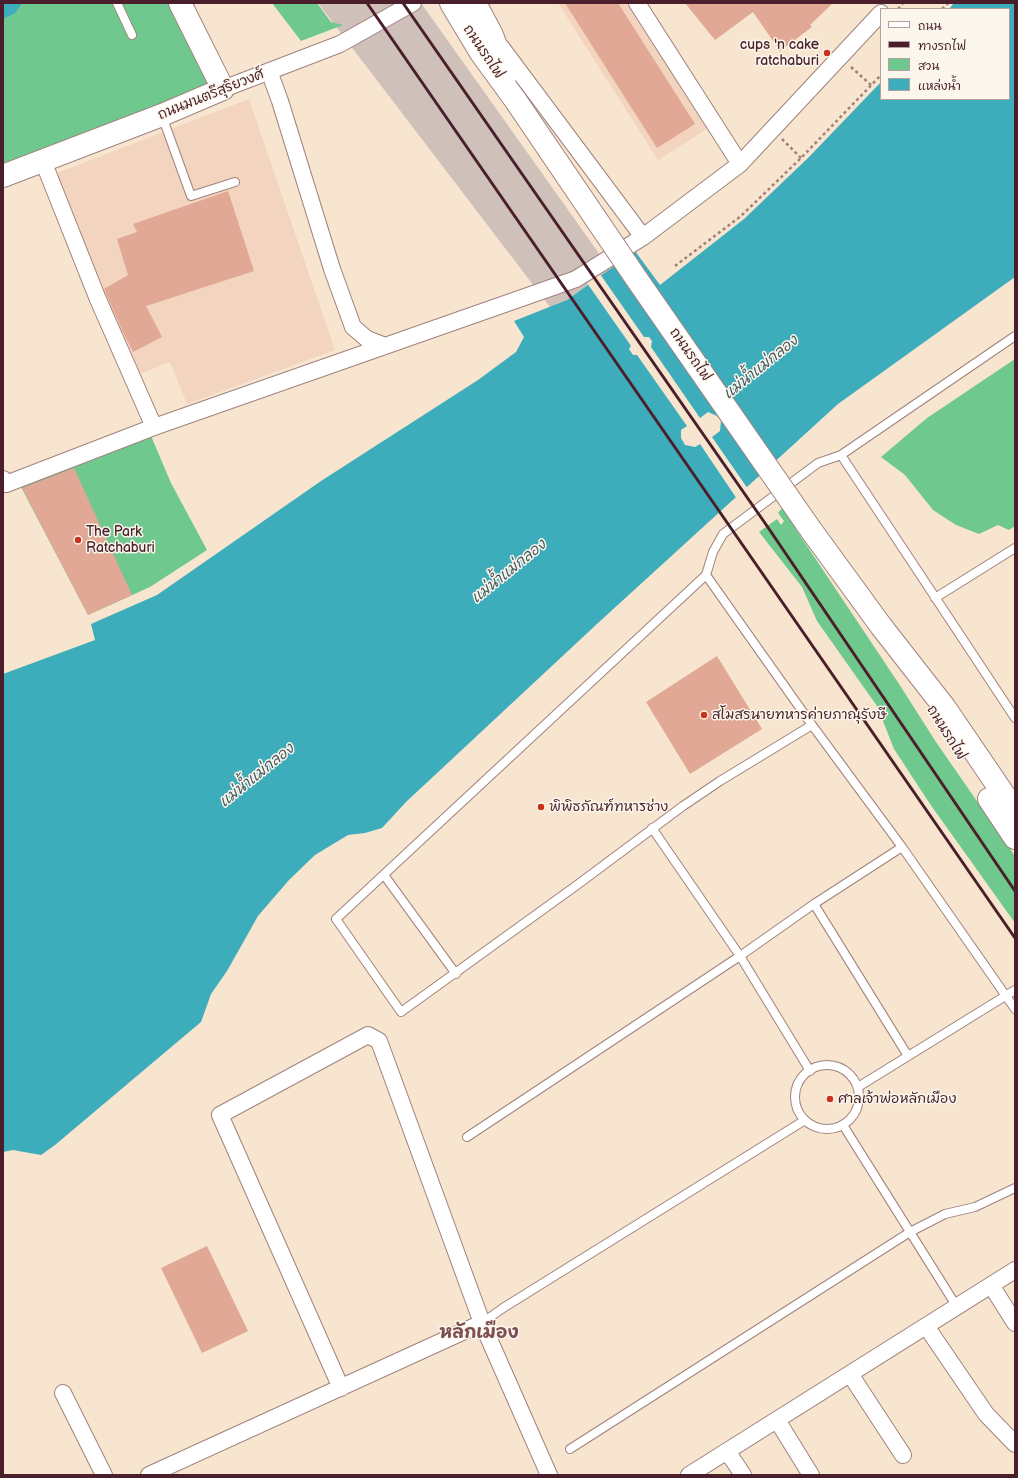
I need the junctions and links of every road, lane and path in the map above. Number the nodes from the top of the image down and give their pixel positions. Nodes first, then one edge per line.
1 (117, 3) edge
2 (180, 3) edge
3 (413, 3) edge
4 (451, 3) edge
5 (475, 3) edge
6 (637, 3) edge
7 (880, 14) edge
8 (132, 35) dead end
9 (492, 35) junction
10 (849, 65) dead end
11 (269, 71) junction
12 (880, 76) edge
13 (871, 85) junction
14 (223, 89) junction
15 (516, 101) junction
16 (162, 115) junction
17 (780, 137) dead end
18 (801, 158) junction
19 (43, 161) junction
20 (740, 164) junction
21 (3, 176) edge
22 (235, 182) dead end
23 (643, 237) junction
24 (675, 266) dead end
25 (1015, 336) edge
26 (384, 346) junction
27 (154, 428) junction
28 (841, 455) junction
29 (4, 483) edge
30 (1015, 548) edge
31 (706, 576) junction
32 (935, 598) junction
33 (881, 626) junction
34 (1015, 718) edge
35 (812, 725) junction
36 (1015, 811) edge
37 (652, 828) junction
38 (1015, 838) edge
39 (902, 847) junction
40 (384, 875) junction
41 (814, 904) junction
42 (740, 956) junction
43 (456, 974) junction
44 (1015, 990) edge
45 (1006, 995) junction
46 (1015, 1009) edge
47 (908, 1056) junction
48 (810, 1071) junction
49 (858, 1087) junction
50 (805, 1120) junction
51 (843, 1125) junction
52 (467, 1137) dead end
53 (1015, 1188) edge
54 (910, 1232) junction
55 (1015, 1270) edge
56 (991, 1286) junction
57 (957, 1307) junction
58 (1015, 1322) edge
59 (482, 1323) junction
60 (926, 1326) junction
61 (850, 1374) junction
62 (341, 1388) junction
63 (63, 1393) dead end
64 (777, 1420) junction
65 (1015, 1444) edge
66 (570, 1449) dead end
67 (727, 1452) junction
68 (903, 1455) dead end
69 (104, 1475) edge
70 (149, 1475) edge
71 (549, 1475) edge
72 (689, 1475) edge
73 (743, 1475) edge
74 (812, 1475) edge

1 - 8 lane
2 - 14 main road
3 - 11 street, ถนนมนตรีสุริยวงศ์
4 - 15 main road, ถนนรถไฟ
5 - 9 main road, ถนนรถไฟ
6 - 20 street
7 - 20 street
9 - 15 main road, ถนนรถไฟ
9 - 23 street
10 - 13 path
11 - 14 street, ถนนมนตรีสุริยวงศ์
11 - 26 street
12 - 13 path
13 - 18 path
14 - 16 main road, ถนนมนตรีสุริยวงศ์
15 - 33 main road, ถนนรถไฟ, bridge
16 - 19 main road, ถนนมนตรีสุริยวงศ์
16 - 22 lane
17 - 18 path
18 - 24 path
19 - 21 main road, ถนนมนตรีสุริยวงศ์
19 - 27 street
20 - 23 street
23 - 26 street
25 - 28 lane
26 - 27 street
27 - 29 street
28 - 31 lane
28 - 32 lane
30 - 32 lane
31 - 35 lane
31 - 40 lane
32 - 34 lane
33 - 36 main road, ถนนรถไฟ
33 - 38 main road, ถนนรถไฟ
35 - 37 lane
35 - 39 lane
37 - 42 lane
37 - 43 lane
39 - 41 lane
39 - 45 lane
40 - 43 lane
40 - 43 lane
41 - 42 lane
41 - 47 lane
42 - 48 lane
42 - 52 lane
44 - 45 lane
45 - 46 lane
45 - 47 lane
47 - 49 lane
48 - 49 lane
48 - 50 lane
49 - 51 lane
50 - 51 lane
50 - 59 lane
51 - 54 lane
53 - 54 lane
54 - 57 lane
54 - 66 lane
55 - 56 street
56 - 57 street
56 - 58 street
57 - 60 street
59 - 62 street
59 - 62 street
59 - 71 street
60 - 61 street
60 - 65 street
61 - 64 street
61 - 68 street
62 - 70 street
63 - 69 street
64 - 67 street
64 - 74 street
67 - 72 street
67 - 73 street

